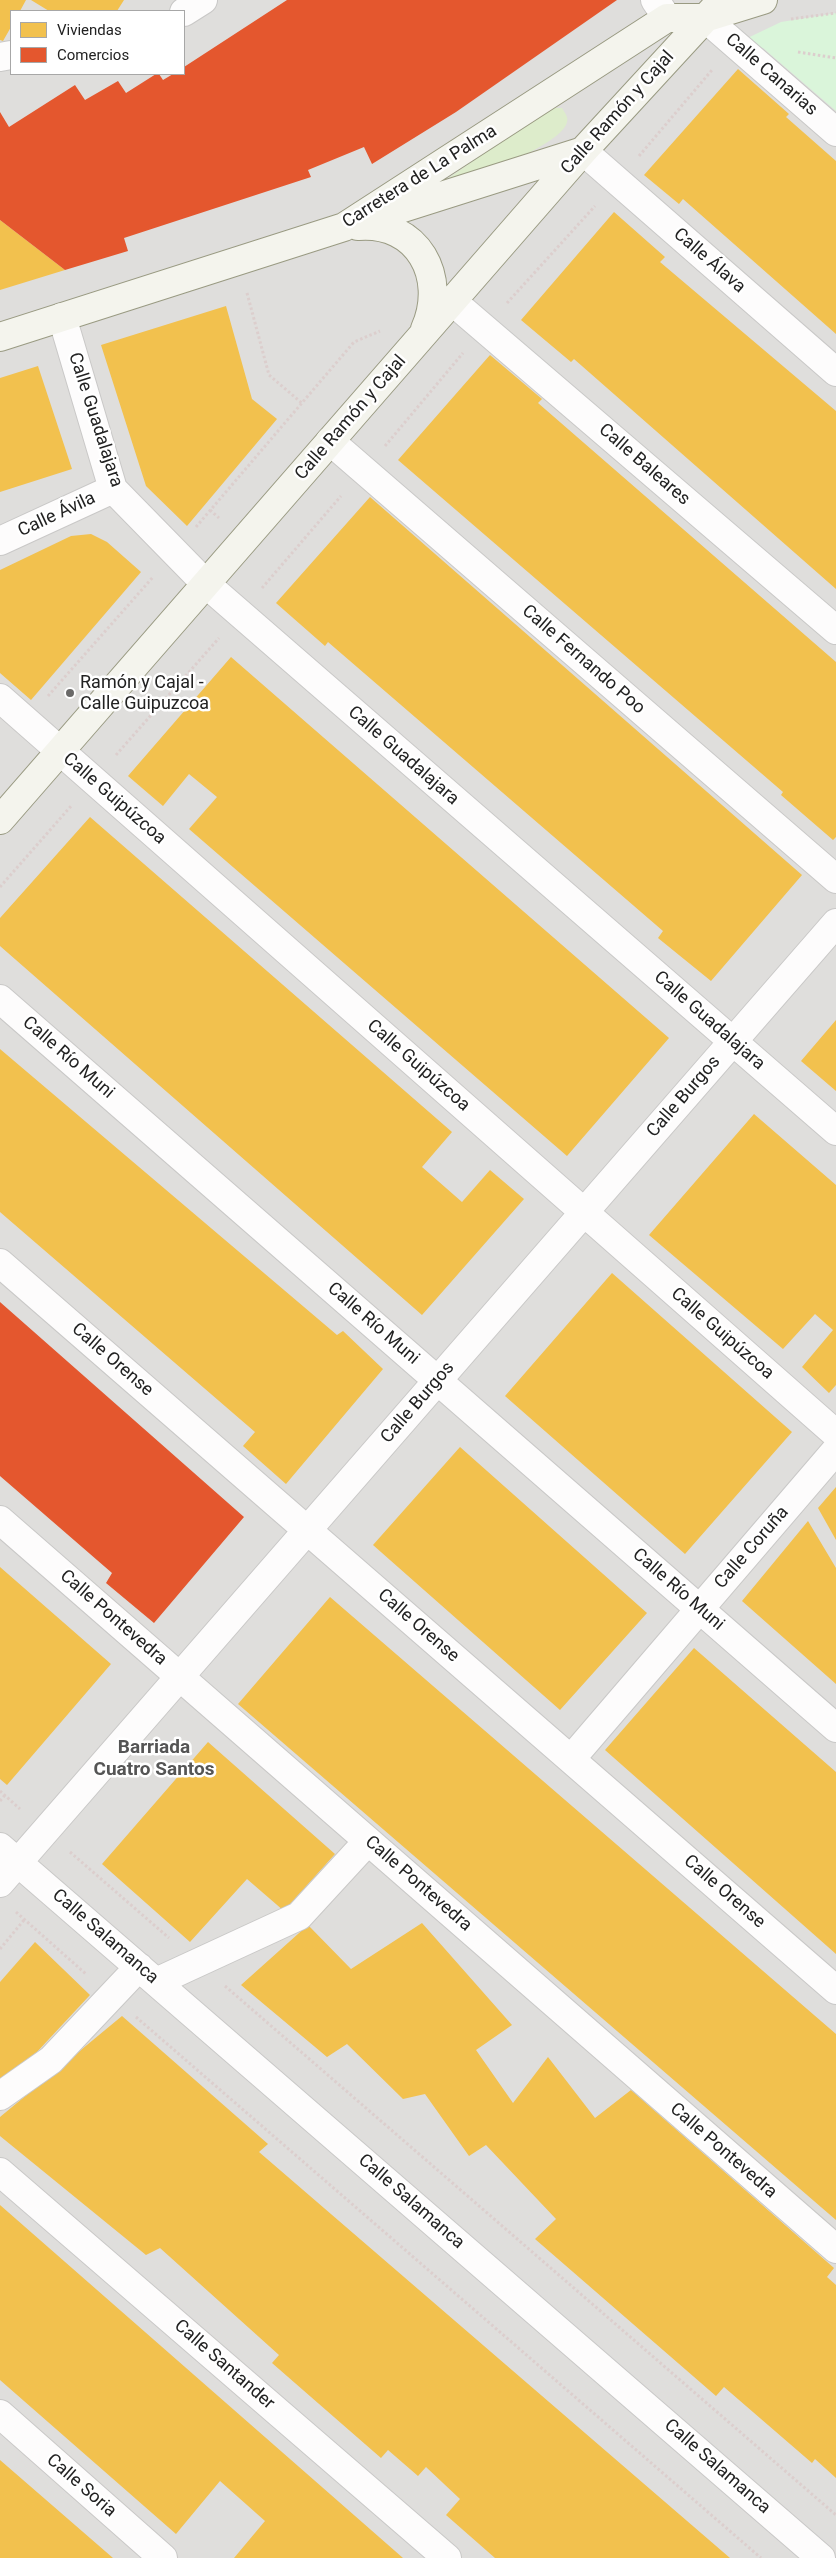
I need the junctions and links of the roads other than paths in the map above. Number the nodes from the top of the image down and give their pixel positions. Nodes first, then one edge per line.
1 (203, 0) edge
2 (764, 0) edge
3 (661, 9) edge
4 (714, 9) edge
5 (185, 11) edge
6 (836, 132) edge
7 (583, 151) junction
8 (344, 227) junction
9 (452, 301) junction
10 (62, 317) junction
11 (0, 337) edge
12 (420, 338) junction
13 (836, 372) edge
14 (330, 441) junction
15 (114, 489) junction
16 (0, 541) edge
17 (206, 584) junction
18 (836, 630) edge
19 (0, 698) edge
20 (60, 752) junction
21 (0, 820) edge
22 (836, 879) edge
23 (836, 923) edge
24 (0, 999) edge
25 (733, 1042) junction
26 (836, 1131) edge
27 (584, 1212) junction
28 (0, 1263) edge
29 (437, 1381) junction
30 (836, 1434) edge
31 (836, 1450) edge
32 (0, 1520) edge
33 (308, 1530) junction
34 (700, 1609) junction
35 (180, 1677) junction
36 (836, 1728) edge
37 (571, 1759) junction
38 (368, 1841) junction
39 (9, 1855) edge
40 (0, 1883) edge
41 (148, 1974) junction
42 (836, 1990) edge
43 (0, 2096) edge
44 (0, 2172) edge
45 (836, 2250) edge
46 (0, 2414) edge
47 (163, 2558) edge
48 (447, 2558) edge
49 (821, 2558) edge

1 - 5 street
2 - 4 main road
3 - 4 main road, Carretera de La Palma
3 - 8 main road, Carretera de La Palma
4 - 6 street, Calle Canarias
4 - 7 main road, Calle Ramón y Cajal
7 - 8 main road
7 - 9 main road, Calle Ramón y Cajal
7 - 13 street, Calle Álava
8 - 10 main road, Carretera de La Palma
8 - 12 main road
9 - 12 main road, Calle Ramón y Cajal
9 - 18 street, Calle Baleares
10 - 11 main road, Carretera de La Palma
10 - 15 street, Calle Guadalajara
12 - 14 main road, Calle Ramón y Cajal
14 - 17 main road, Calle Ramón y Cajal
14 - 22 street, Calle Fernando Poo
15 - 16 street, Calle Ávila
15 - 17 street, Calle Guadalajara
17 - 20 main road, Calle Ramón y Cajal
17 - 25 street, Calle Guadalajara
19 - 20 street, Calle Guipúzcoa
20 - 21 main road, Calle Ramón y Cajal
20 - 27 street, Calle Guipúzcoa
23 - 25 street, Calle Burgos
24 - 29 street, Calle Río Muni
25 - 26 street, Calle Guadalajara
25 - 27 street, Calle Burgos
27 - 29 street, Calle Burgos
27 - 30 street, Calle Guipúzcoa
28 - 33 street, Calle Orense
29 - 33 street, Calle Burgos
29 - 34 street, Calle Río Muni
31 - 34 street, Calle Coruña
32 - 35 street, Calle Pontevedra
33 - 35 street, Calle Burgos
33 - 37 street, Calle Orense
34 - 36 street, Calle Río Muni
34 - 37 street, Calle Coruña
35 - 38 street, Calle Pontevedra
35 - 39 street, Calle Burgos
37 - 42 street, Calle Orense
38 - 41 street
38 - 45 street, Calle Pontevedra
39 - 40 street, Calle Burgos
39 - 41 street, Calle Salamanca
41 - 43 street
41 - 49 street, Calle Salamanca
44 - 48 street, Calle Santander
46 - 47 street, Calle Soria

